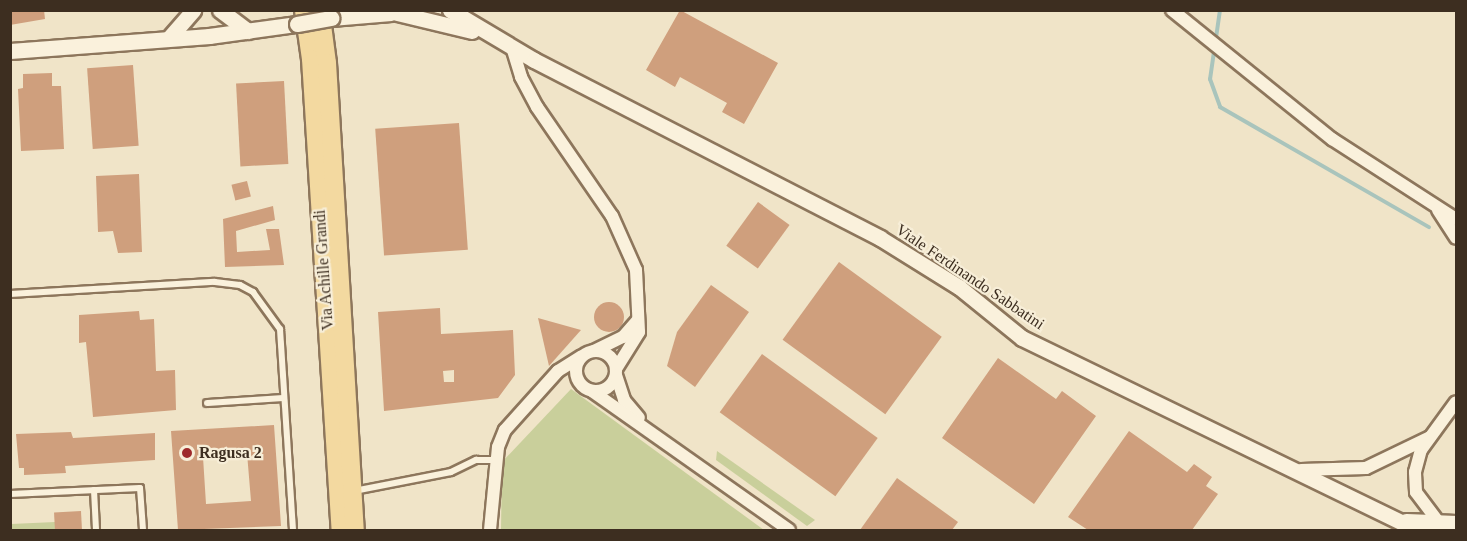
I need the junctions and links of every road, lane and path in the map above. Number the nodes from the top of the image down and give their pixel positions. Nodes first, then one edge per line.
1 (193, 10) edge
2 (220, 10) edge
3 (352, 10) edge
4 (450, 10) edge
5 (394, 12) edge
6 (326, 14) edge
7 (1177, 14) edge
8 (301, 17) edge
9 (248, 32) junction
10 (169, 38) junction
11 (508, 44) junction
12 (10, 51) edge
13 (1436, 206) junction
14 (1456, 219) edge
15 (1456, 238) edge
16 (10, 294) edge
17 (638, 320) junction
18 (588, 353) junction
19 (616, 372) junction
20 (579, 382) junction
21 (544, 386) junction
22 (592, 391) junction
23 (284, 398) junction
24 (1456, 402) edge
25 (207, 403) dead end
26 (645, 426) junction
27 (1430, 437) junction
28 (496, 460) junction
29 (1283, 468) junction
30 (94, 490) junction
31 (353, 491) junction
32 (10, 494) edge
33 (1388, 518) junction
34 (1456, 523) edge
35 (1440, 524) junction
36 (96, 531) edge
37 (143, 531) edge
38 (292, 531) edge
39 (340, 531) edge
40 (356, 531) edge
41 (490, 531) edge
42 (789, 531) edge
43 (1417, 531) edge

1 - 10 street
2 - 9 street
3 - 6 street
4 - 11 street
5 - 6 street
5 - 11 street
6 - 8 street, bridge
6 - 31 main road, Via Achille Grandi
7 - 13 street
8 - 9 street
8 - 39 main road, Via Achille Grandi
9 - 10 street
10 - 12 street
11 - 17 street
11 - 29 street, Viale Ferdinando Sabbatini
13 - 14 street
13 - 15 street
16 - 23 lane
17 - 18 street
17 - 19 street
18 - 19 street
18 - 20 street
18 - 21 street
19 - 22 street
19 - 26 street
20 - 21 street
20 - 22 street
21 - 28 street
22 - 26 street
23 - 25 lane
23 - 38 lane
24 - 27 street
26 - 42 street
27 - 29 street
27 - 35 street
28 - 31 lane
28 - 41 street
29 - 33 street, Viale Ferdinando Sabbatini
30 - 32 lane
30 - 36 lane
30 - 37 lane
31 - 40 main road, Via Achille Grandi
33 - 35 street
33 - 43 street, Viale Ferdinando Sabbatini
34 - 35 street

